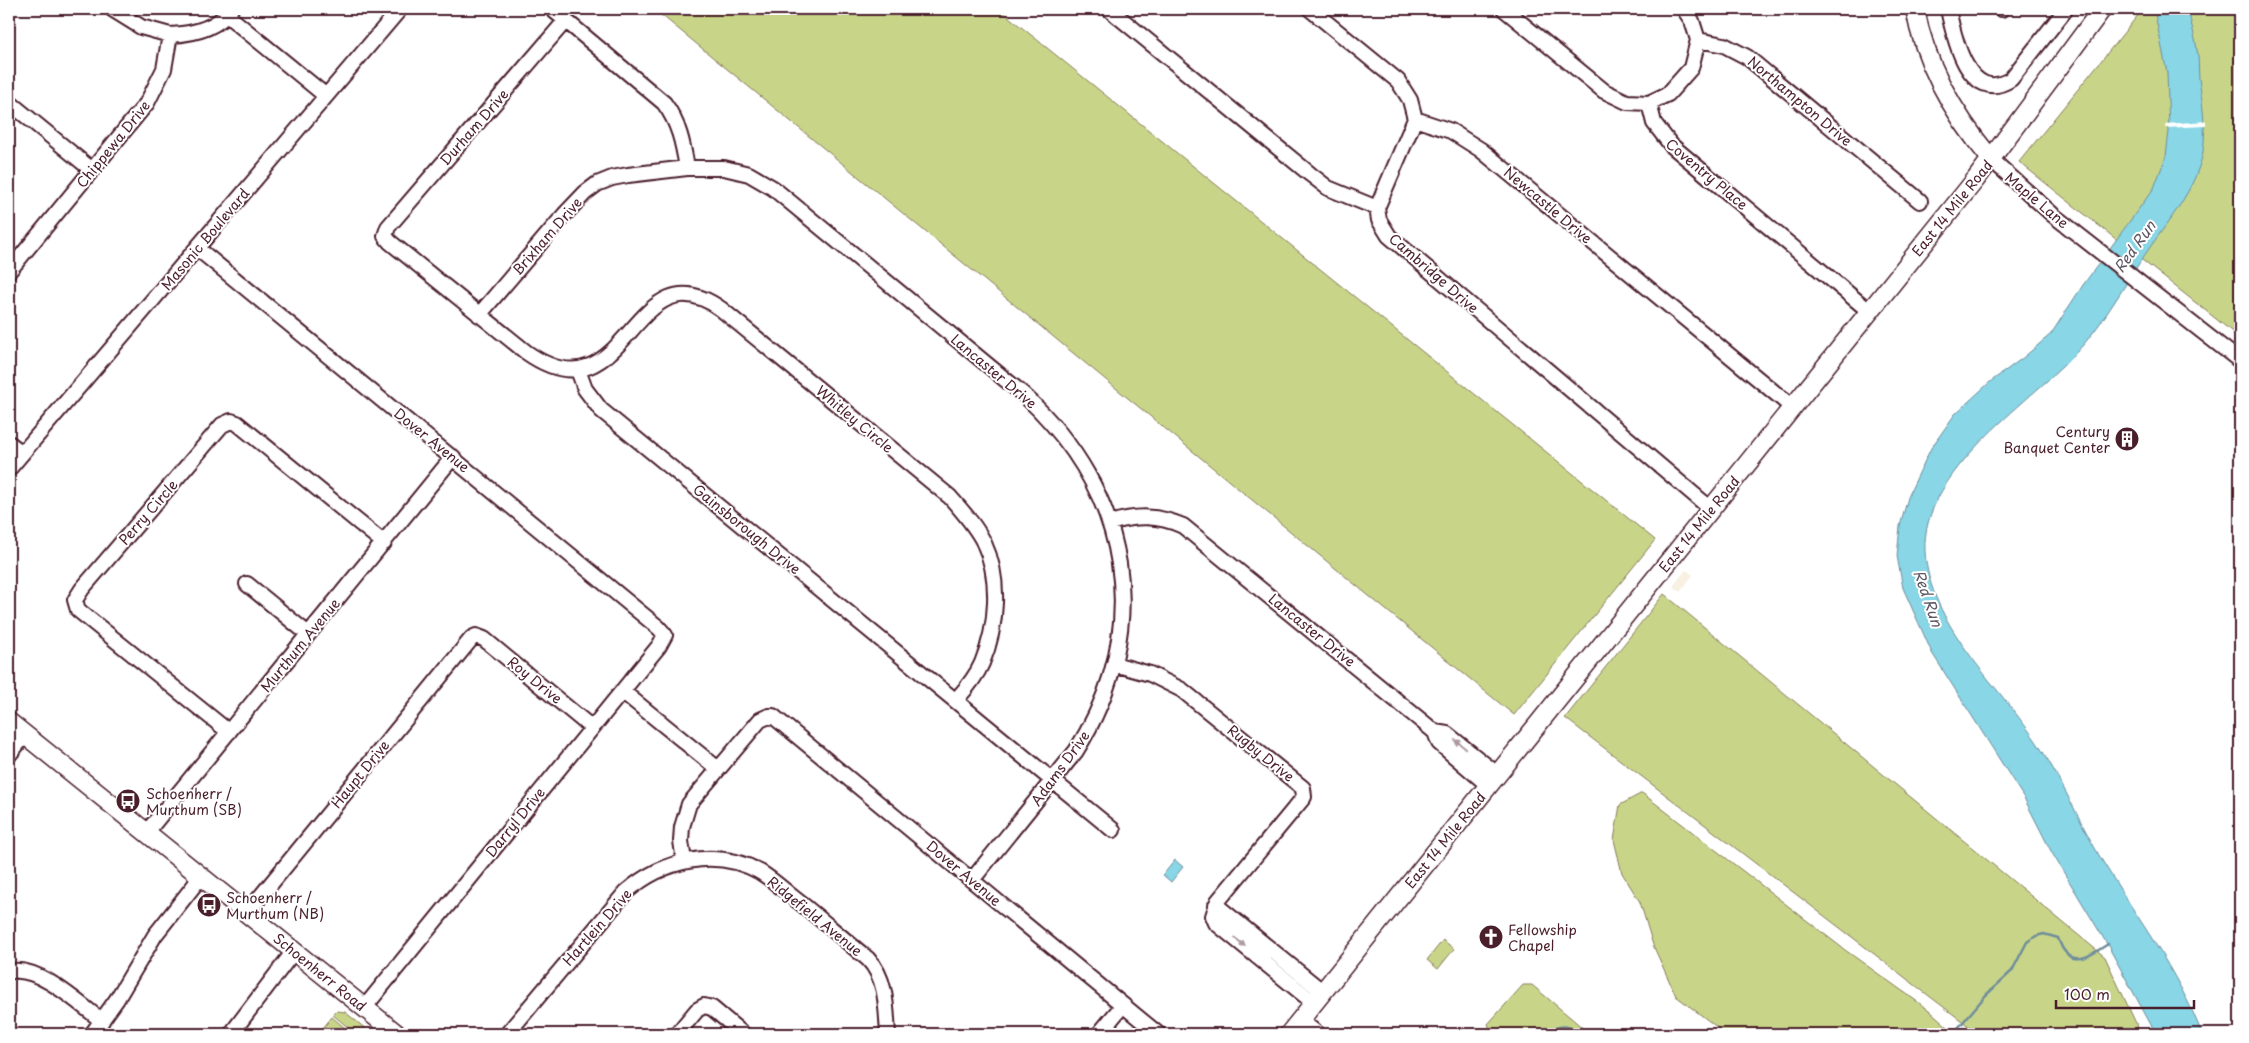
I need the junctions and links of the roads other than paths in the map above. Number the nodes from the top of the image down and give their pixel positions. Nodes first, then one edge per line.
1 (112, 9) edge
2 (400, 9) edge
3 (552, 9) edge
4 (1109, 9) edge
5 (1310, 9) edge
6 (1504, 9) edge
7 (1684, 9) edge
8 (1915, 9) edge
9 (1948, 9) edge
10 (2066, 9) edge
11 (2102, 9) edge
12 (229, 12) edge
13 (566, 20) junction
14 (170, 36) junction
15 (1698, 40) junction
16 (326, 96) junction
17 (9, 102) edge
18 (1649, 104) junction
19 (1415, 119) junction
20 (1991, 160) junction
21 (687, 168) junction
22 (92, 170) junction
23 (1920, 201) dead end
24 (1377, 208) junction
25 (197, 248) junction
26 (9, 271) edge
27 (1869, 311) junction
28 (479, 315) junction
29 (2240, 361) edge
30 (578, 370) junction
31 (1792, 407) junction
32 (9, 443) edge
33 (22, 453) junction
34 (453, 457) junction
35 (9, 468) edge
36 (1711, 509) junction
37 (1110, 523) junction
38 (384, 543) junction
39 (247, 584) dead end
40 (308, 634) junction
41 (664, 635) joint
42 (476, 636) joint
43 (1114, 664) junction
44 (622, 691) junction
45 (956, 700) junction
46 (9, 722) edge
47 (592, 728) junction
48 (229, 732) junction
49 (25, 735) junction
50 (9, 755) edge
51 (718, 769) junction
52 (1493, 780) junction
53 (1053, 781) junction
54 (1113, 830) dead end
55 (146, 833) junction
56 (684, 861) junction
57 (200, 878) junction
58 (972, 880) junction
59 (247, 913) junction
60 (294, 951) junction
61 (9, 972) edge
62 (1319, 997) junction
63 (1123, 1005) junction
64 (364, 1008) junction
65 (1300, 1020) junction
66 (102, 1021) junction
67 (92, 1034) edge
68 (231, 1034) edge
69 (397, 1034) edge
70 (507, 1034) edge
71 (677, 1034) edge
72 (743, 1034) edge
73 (888, 1034) edge
74 (1098, 1034) edge
75 (1158, 1034) edge
76 (1289, 1034) edge
77 (1318, 1034) edge

1 - 14 street
2 - 16 street, Masonic Boulevard
3 - 13 street
4 - 24 street
5 - 19 street
6 - 18 street
7 - 15 street
8 - 20 main road
9 - 10 street
11 - 20 main road, East 14 Mile Road
12 - 14 street
12 - 16 street
13 - 21 street
13 - 28 street, Durham Drive
14 - 22 street, Chippewa Drive
15 - 18 street
15 - 23 street, Northampton Drive
16 - 25 street, Masonic Boulevard
17 - 22 street
18 - 27 street, Coventry Place
19 - 24 street
19 - 31 street, Newcastle Drive
20 - 27 main road, East 14 Mile Road
20 - 29 street, Maple Lane
21 - 28 street, Brixham Drive
21 - 37 street, Lancaster Drive
22 - 26 street, Chippewa Drive
24 - 36 street, Cambridge Drive
25 - 33 street, Masonic Boulevard
25 - 34 street, Dover Avenue
27 - 31 main road, East 14 Mile Road
28 - 30 street
30 - 45 street, Gainsborough Drive
30 - 45 street, Whitley Circle
31 - 36 main road, East 14 Mile Road
32 - 33 street
33 - 35 street, Masonic Boulevard
34 - 38 street, Murthum Avenue
34 - 41 street, Dover Avenue
36 - 52 main road, East 14 Mile Road
37 - 43 street, Adams Drive
37 - 52 street, Lancaster Drive
38 - 40 street, Murthum Avenue
38 - 48 street, Perry Circle
39 - 40 street
40 - 48 street, Murthum Avenue
41 - 44 street, Darryl Drive
42 - 47 street, Roy Drive
42 - 59 street, Haupt Drive
43 - 53 street, Adams Drive
43 - 62 street, Rugby Drive
44 - 47 street, Darryl Drive
44 - 51 street
45 - 53 street, Gainsborough Drive
46 - 49 main road, Schoenherr Road
47 - 64 street, Darryl Drive
48 - 55 street, Murthum Avenue
49 - 50 street
49 - 55 main road, Schoenherr Road
51 - 56 street
51 - 58 street, Dover Avenue
52 - 62 main road, East 14 Mile Road
53 - 54 street, Gainsborough Drive
53 - 58 street, Adams Drive
55 - 57 main road, Schoenherr Road
56 - 70 street, Hartlein Drive
56 - 73 street, Ridgefield Avenue
57 - 59 main road, Schoenherr Road
57 - 66 street
58 - 63 street, Dover Avenue
59 - 60 main road, Schoenherr Road
60 - 64 main road, Schoenherr Road
60 - 68 street
61 - 66 street
62 - 65 main road, East 14 Mile Road
63 - 74 street
63 - 75 street, Dover Avenue
64 - 69 main road, Schoenherr Road
65 - 76 main road, East 14 Mile Road
65 - 77 street
66 - 67 street
71 - 72 street

